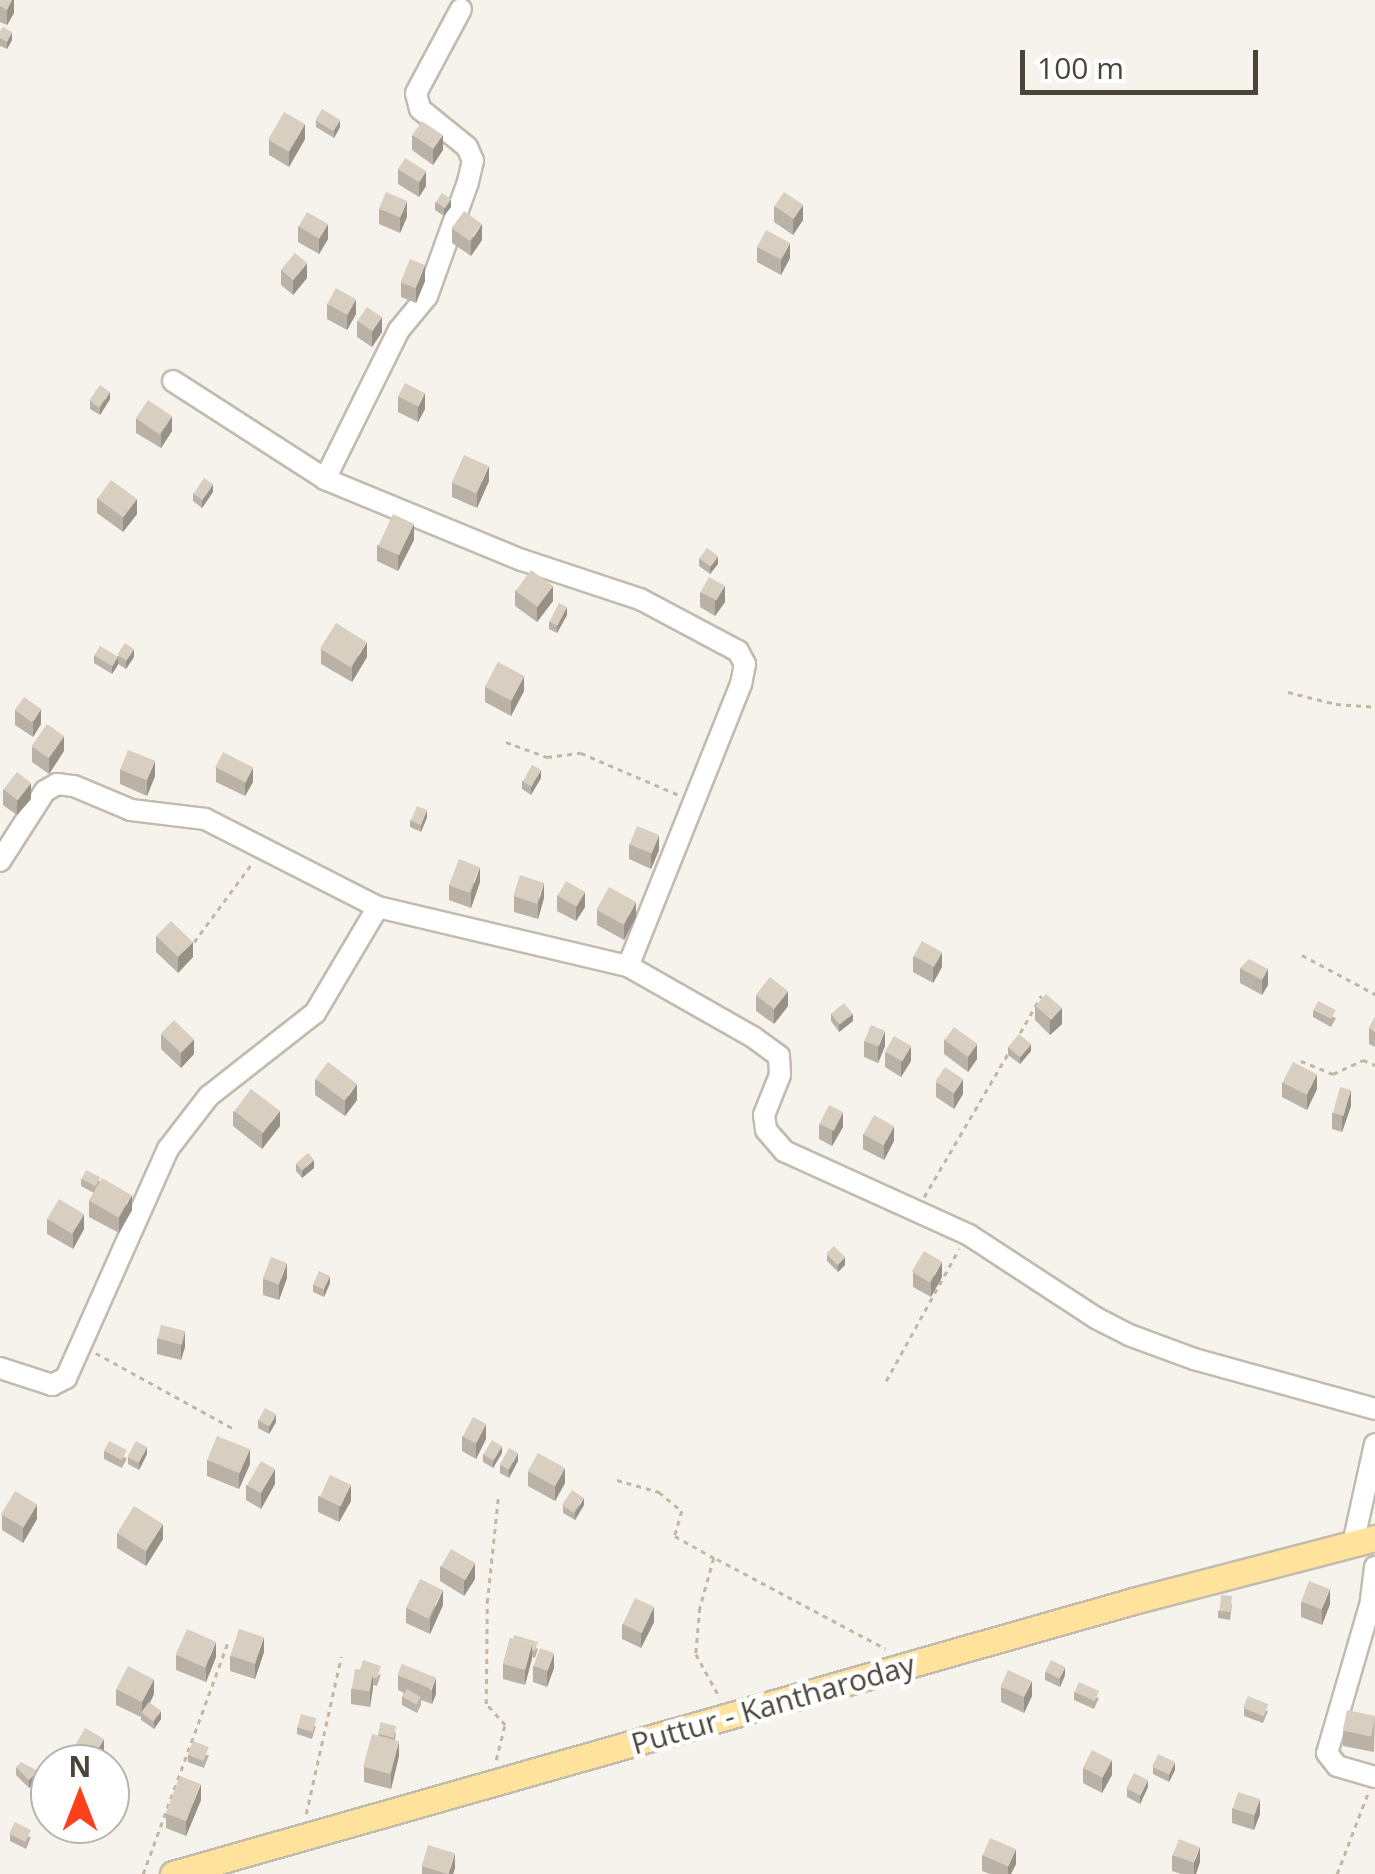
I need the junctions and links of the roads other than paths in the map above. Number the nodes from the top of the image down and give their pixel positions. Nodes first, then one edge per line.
1 (461, 9) dead end
2 (172, 381) dead end
3 (325, 479) junction
4 (0, 861) edge
5 (378, 906) junction
6 (628, 966) junction
7 (0, 1368) edge
8 (1375, 1409) edge
9 (1375, 1444) edge
10 (1364, 1541) edge
11 (1375, 1567) edge
12 (1368, 1775) edge
13 (173, 1874) edge

1 - 3 street
2 - 3 street
3 - 6 street
4 - 5 street
5 - 6 street
5 - 7 street
6 - 8 street
9 - 10 street
10 - 13 main road, Puttur - Kantharoday
11 - 12 street

